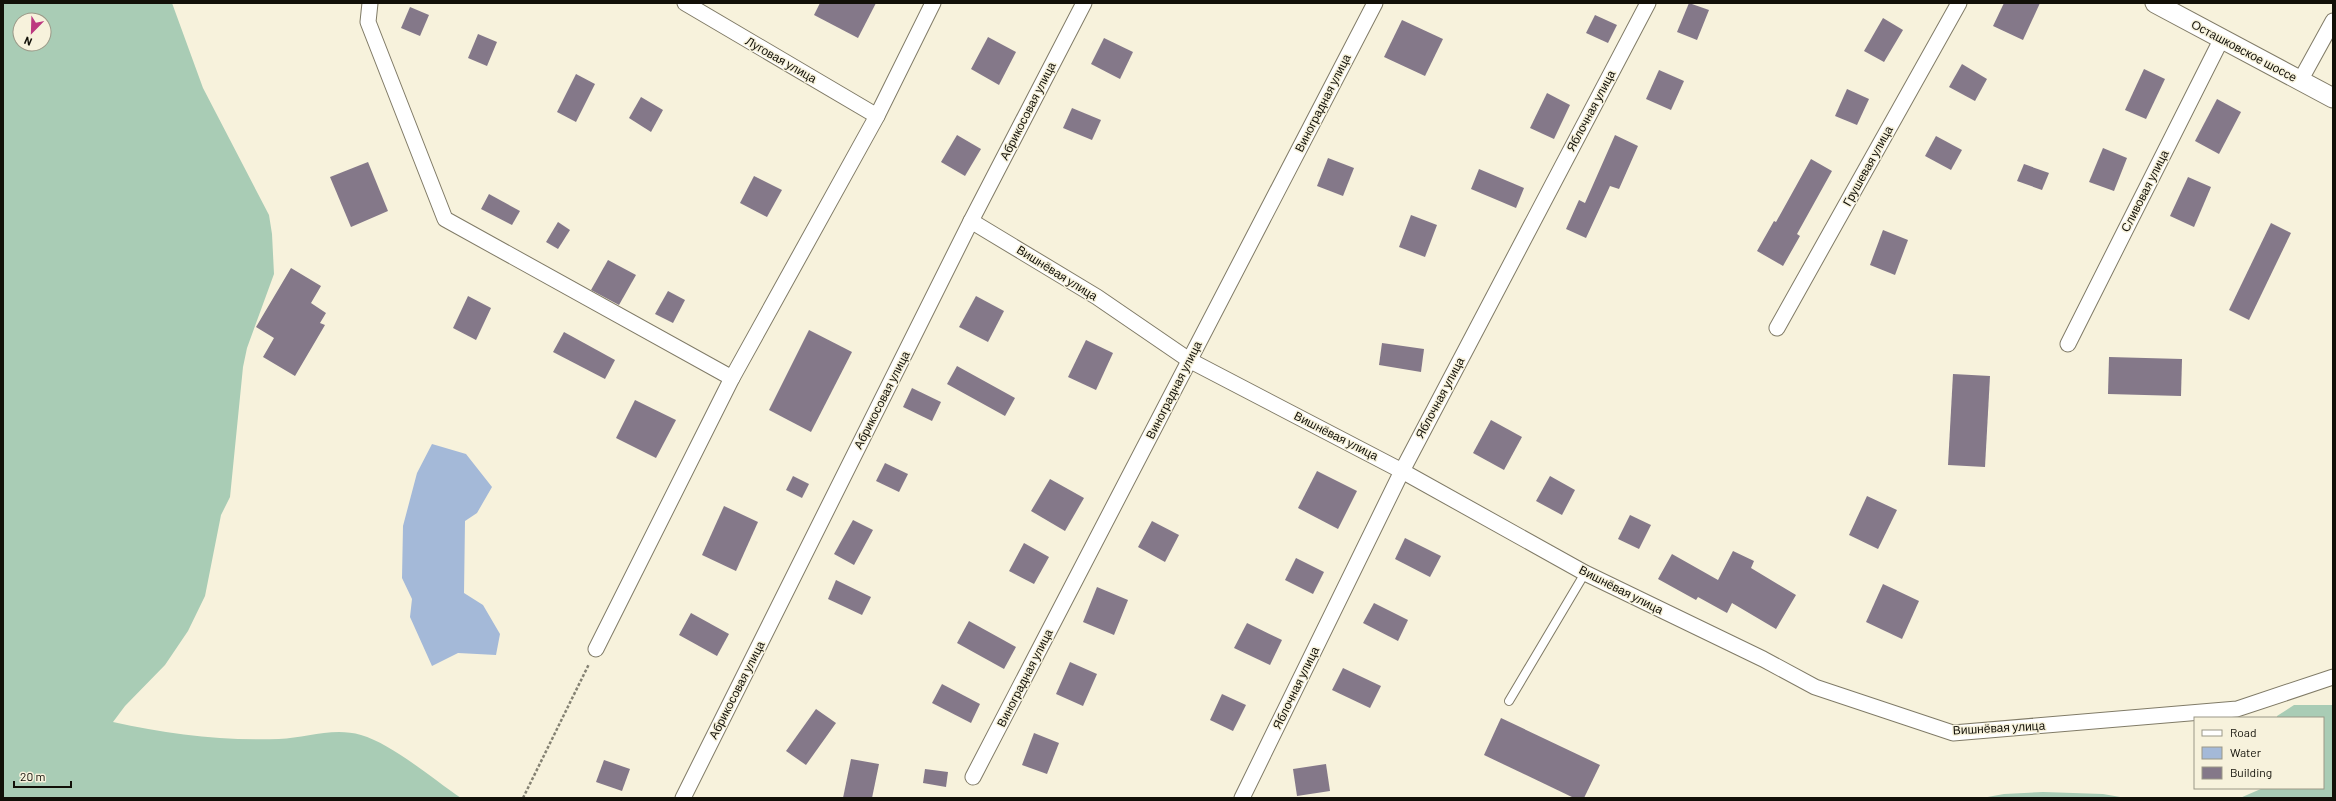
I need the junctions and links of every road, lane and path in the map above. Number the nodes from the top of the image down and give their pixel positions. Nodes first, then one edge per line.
1 (370, 3) edge
2 (685, 3) edge
3 (933, 3) edge
4 (1084, 3) edge
5 (1375, 3) edge
6 (1648, 3) edge
7 (1959, 3) edge
8 (2155, 3) edge
9 (2333, 21) edge
10 (2222, 38) junction
11 (2300, 81) junction
12 (2333, 98) edge
13 (878, 116) junction
14 (971, 220) junction
15 (1778, 328) dead end
16 (2068, 344) dead end
17 (1189, 360) junction
18 (732, 378) junction
19 (1402, 470) junction
20 (1585, 573) junction
21 (596, 649) joint
22 (2333, 677) edge
23 (1509, 701) dead end
24 (973, 777) dead end
25 (523, 798) edge
26 (683, 798) edge
27 (1242, 798) edge

1 - 18 street
2 - 13 street, Луговая улица
3 - 13 street
4 - 14 street, Абрикосовая улица
5 - 17 street, Виноградная улица
6 - 19 street, Яблочная улица
7 - 15 street, Грушевая улица
8 - 10 street, Осташковское шоссе
9 - 11 street
10 - 11 street, Осташковское шоссе
10 - 16 street, Сливовая улица
11 - 12 street, Осташковское шоссе
13 - 18 street
14 - 17 street, Вишнёвая улица
14 - 26 street, Абрикосовая улица
17 - 19 street, Вишнёвая улица
17 - 24 street, Виноградная улица
18 - 21 street
19 - 20 street, Вишнёвая улица
19 - 27 street, Яблочная улица
20 - 22 street, Вишнёвая улица
20 - 23 lane
21 - 25 path

